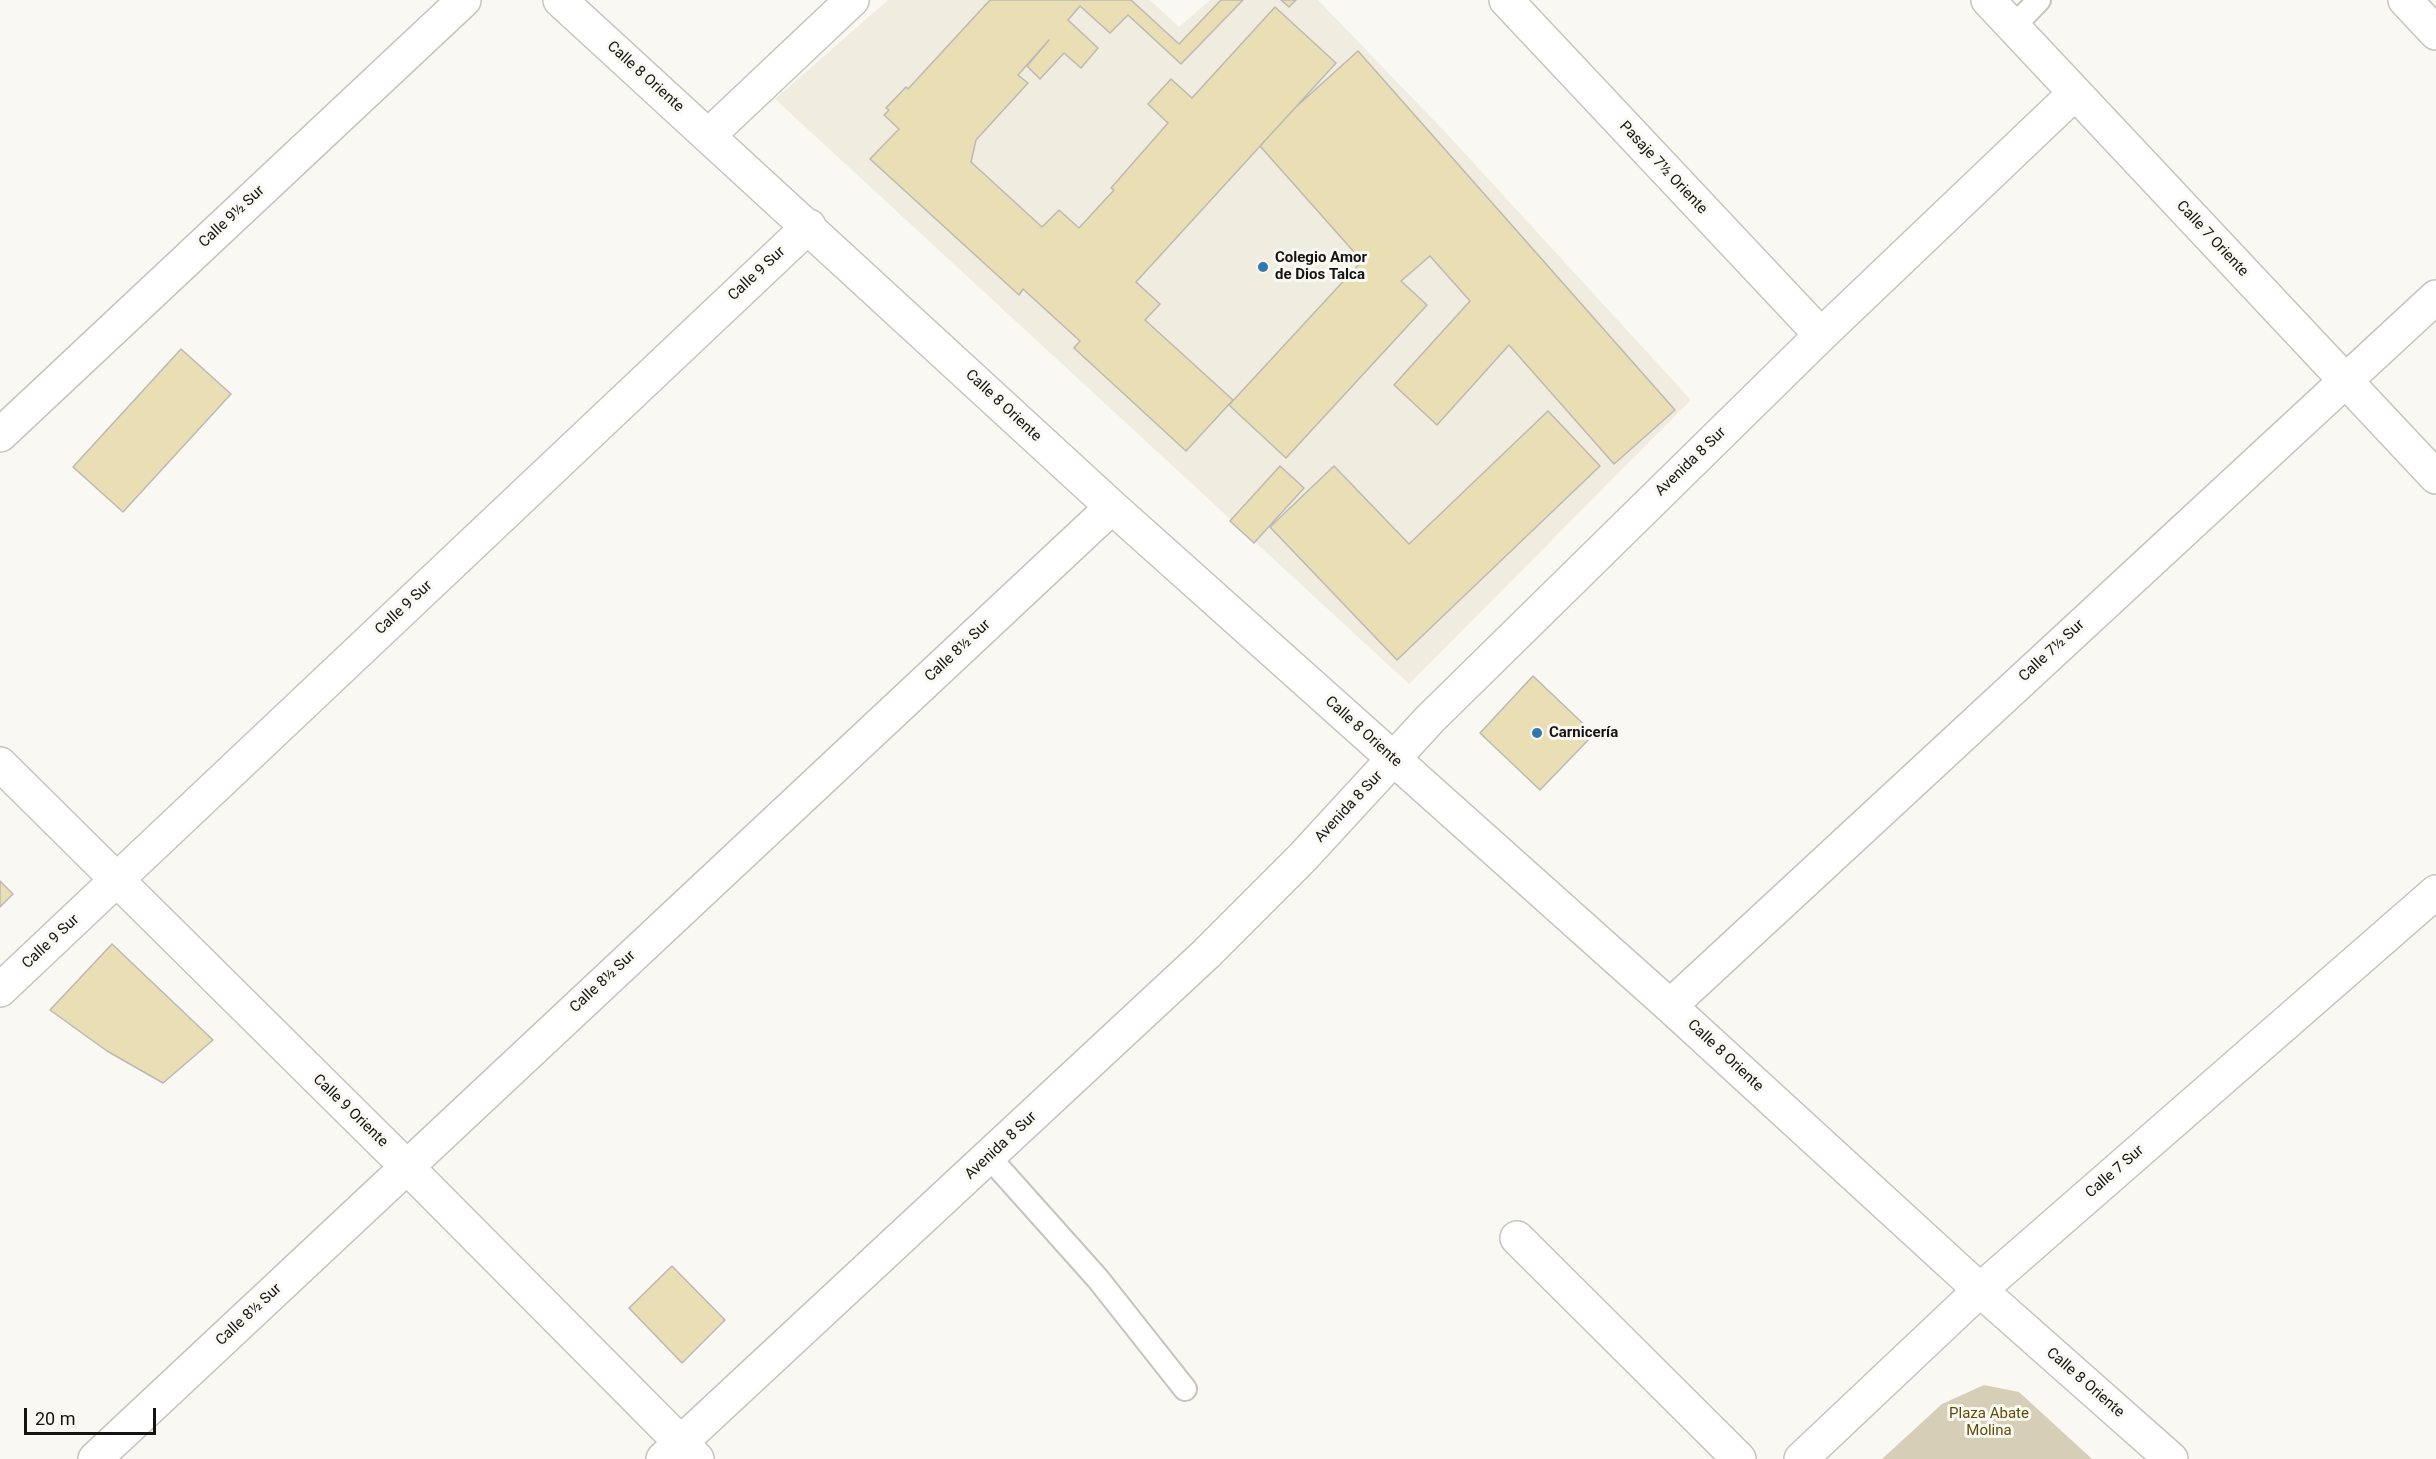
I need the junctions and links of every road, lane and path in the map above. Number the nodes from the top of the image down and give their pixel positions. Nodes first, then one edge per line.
1 (464, 0) edge
2 (560, 0) edge
3 (852, 0) edge
4 (1506, 0) edge
5 (1988, 0) edge
6 (2039, 0) edge
7 (2404, 0) edge
8 (2013, 27) junction
9 (2436, 33) edge
10 (2075, 93) junction
11 (709, 135) junction
12 (808, 226) junction
13 (2436, 297) edge
14 (1821, 335) junction
15 (2345, 380) junction
16 (0, 435) edge
17 (2436, 477) edge
18 (1112, 507) junction
19 (1394, 760) junction
20 (0, 764) edge
21 (116, 880) junction
22 (2436, 892) edge
23 (0, 990) edge
24 (1670, 1006) junction
25 (989, 1157) junction
26 (406, 1166) junction
27 (1517, 1238) dead end
28 (1980, 1290) junction
29 (1185, 1389) dead end
30 (680, 1454) edge
31 (95, 1459) edge
32 (1739, 1459) edge
33 (1801, 1459) edge
34 (2170, 1459) edge

1 - 16 street, Calle 9½ Sur
2 - 11 street, Calle 8 Oriente
3 - 11 street
4 - 14 street, Pasaje 7½ Oriente
5 - 8 street, Calle 7 Oriente
6 - 8 lane
7 - 9 street
8 - 10 street, Calle 7 Oriente
10 - 14 street, Avenida 8 Sur
10 - 15 street, Calle 7 Oriente
11 - 12 street, Calle 8 Oriente
12 - 18 street, Calle 8 Oriente
12 - 21 street, Calle 9 Sur
13 - 15 street, Calle 7½ Sur
14 - 19 street, Avenida 8 Sur
15 - 17 street, Calle 7 Oriente
15 - 24 street, Calle 7½ Sur
18 - 19 street, Calle 8 Oriente
18 - 26 street, Calle 8½ Sur
19 - 24 street, Calle 8 Oriente
19 - 25 street, Avenida 8 Sur
20 - 21 street, Calle 9 Oriente
21 - 23 street, Calle 9 Sur
21 - 26 street, Calle 9 Oriente
22 - 28 street, Calle 7 Sur
24 - 28 street, Calle 8 Oriente
25 - 29 lane
25 - 30 street, Avenida 8 Sur
26 - 30 street, Calle 9 Oriente
26 - 31 street, Calle 8½ Sur
27 - 32 street
28 - 33 street, Calle 7 Sur
28 - 34 street, Calle 8 Oriente

